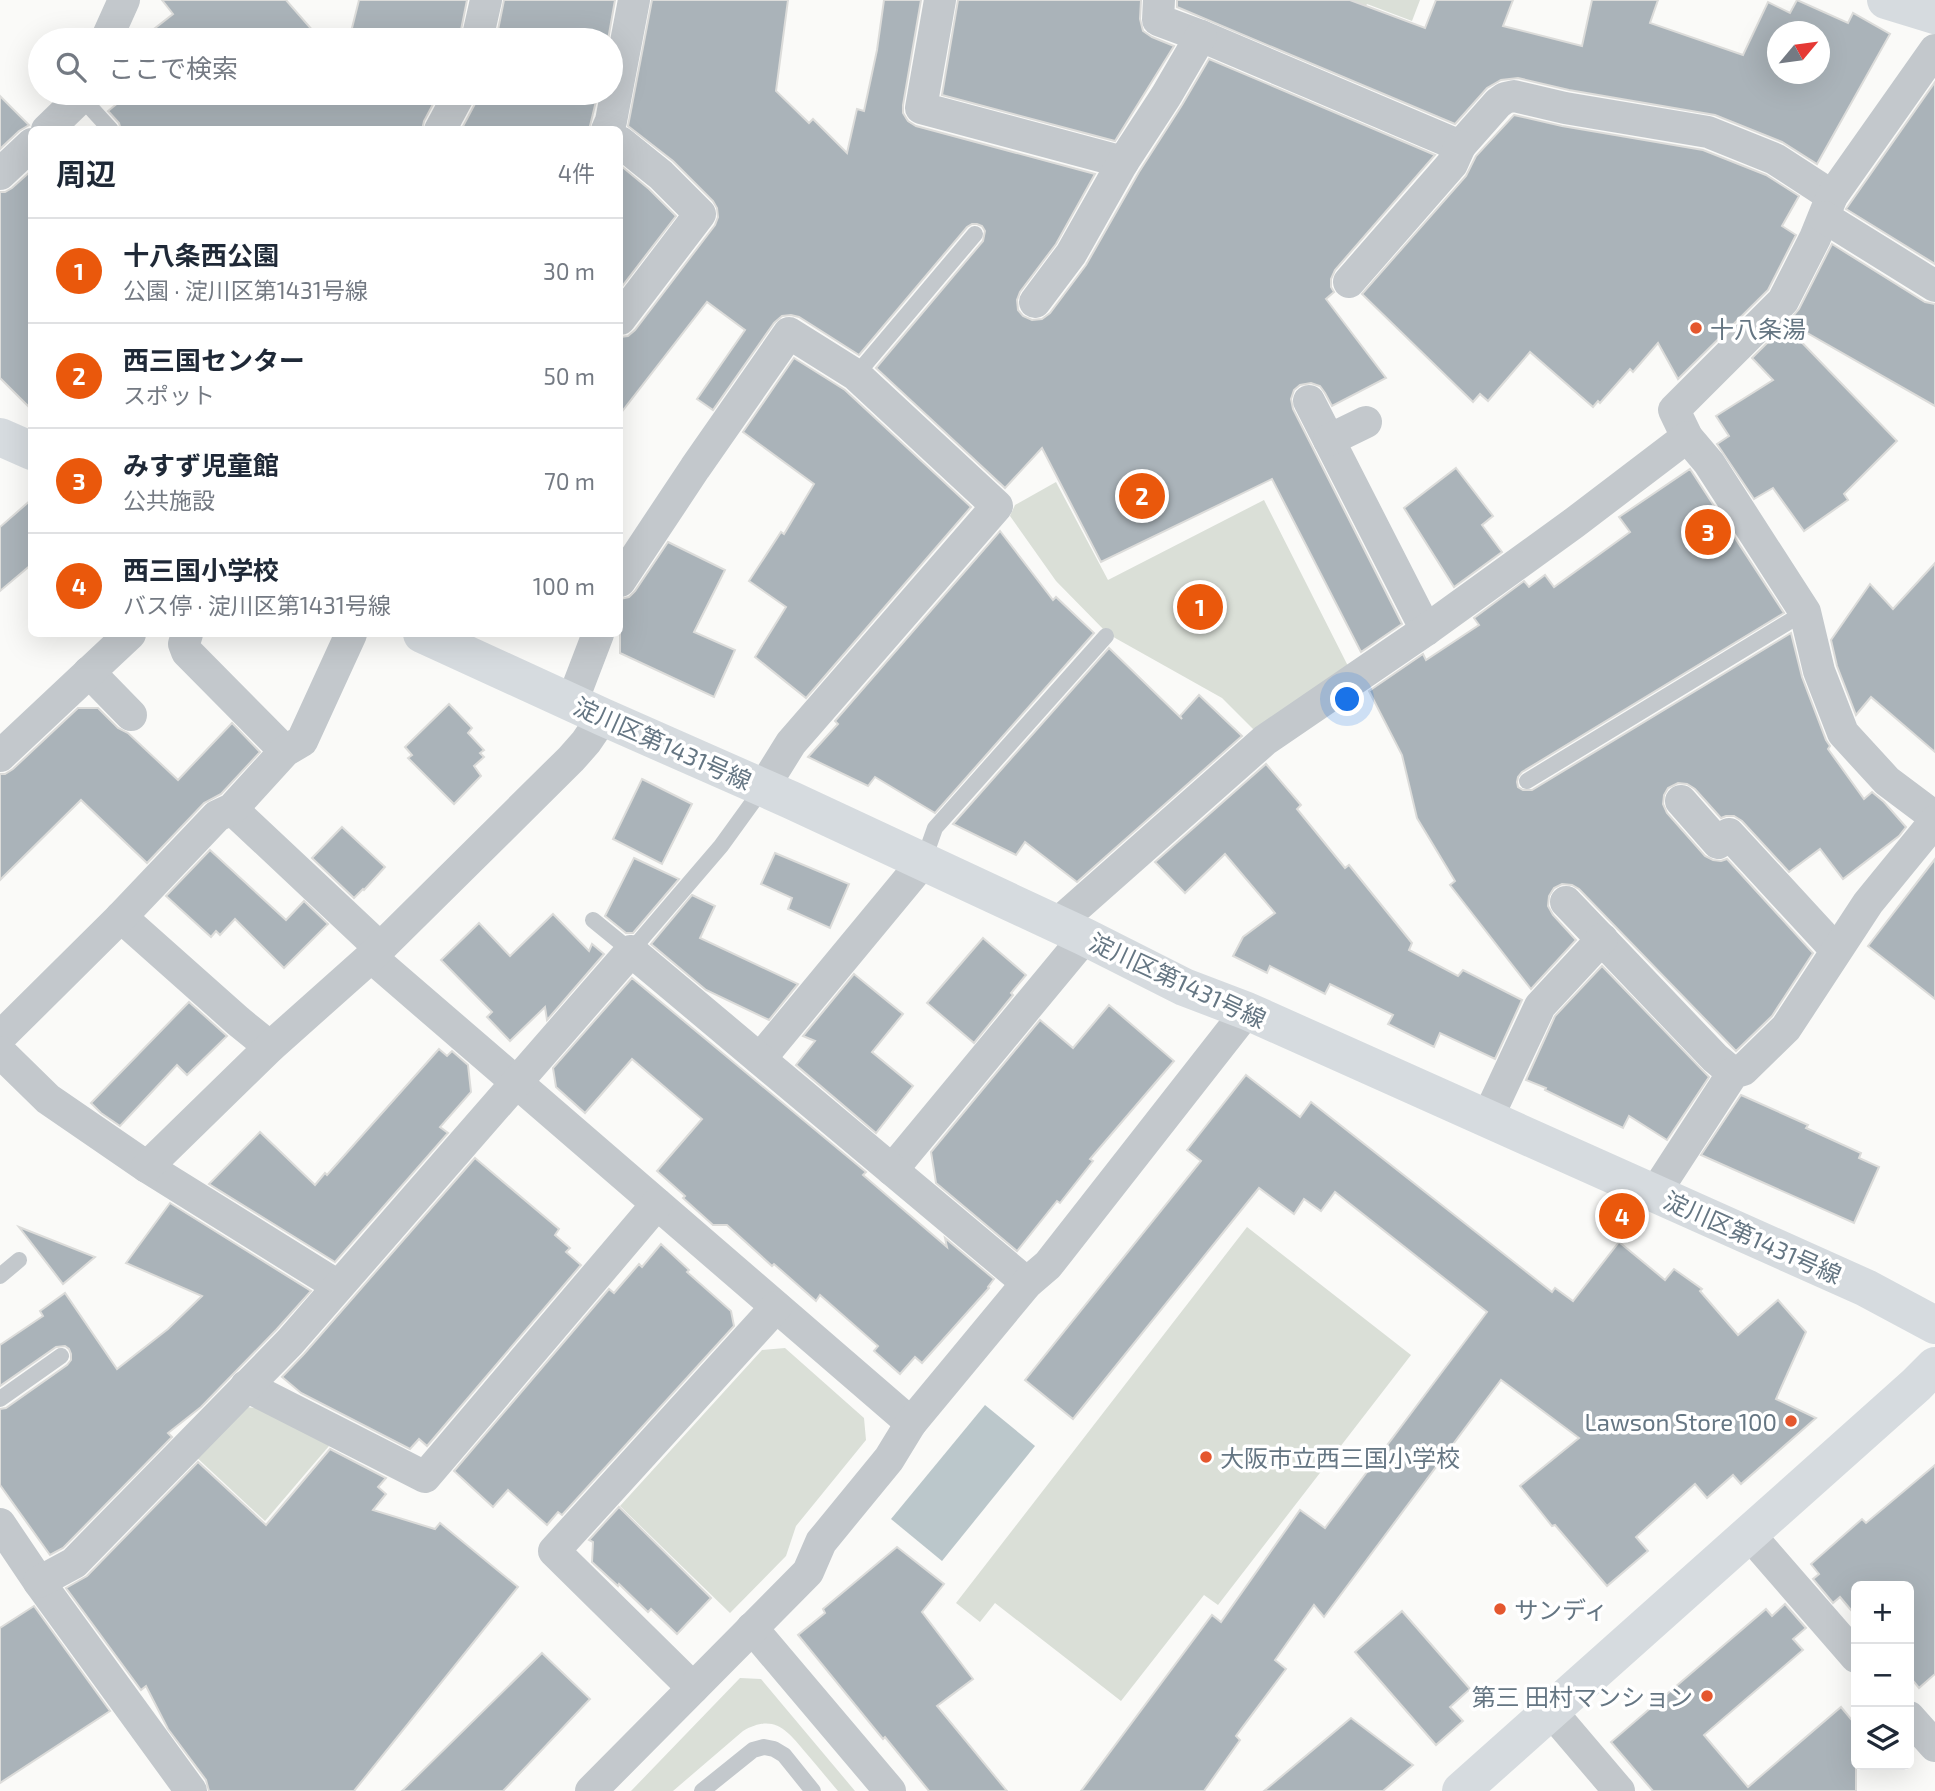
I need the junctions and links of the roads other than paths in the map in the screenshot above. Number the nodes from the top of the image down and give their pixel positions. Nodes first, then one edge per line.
1 (124, 0) edge
2 (486, 0) edge
3 (634, 0) edge
4 (940, 0) edge
5 (1159, 0) edge
6 (1886, 0) edge
7 (1935, 15) edge
8 (111, 28) edge
9 (480, 28) edge
10 (1201, 36) junction
11 (1935, 50) edge
12 (623, 58) edge
13 (72, 105) edge
14 (90, 105) edge
15 (454, 105) edge
16 (614, 105) edge
17 (51, 126) edge
18 (108, 126) edge
19 (442, 126) edge
20 (609, 126) edge
21 (623, 144) edge
22 (1460, 146) junction
23 (28, 148) edge
24 (1123, 162) junction
25 (0, 174) edge
26 (1828, 207) junction
27 (975, 234) dead end
28 (1349, 282) dead end
29 (1935, 286) edge
30 (1035, 302) dead end
31 (623, 315) edge
32 (856, 375) junction
33 (1309, 401) dead end
34 (1366, 422) dead end
35 (0, 437) edge
36 (1687, 437) junction
37 (1329, 440) junction
38 (28, 449) edge
39 (623, 576) edge
40 (1805, 612) junction
41 (1426, 630) junction
42 (1106, 636) dead end
43 (127, 637) edge
44 (186, 637) edge
45 (350, 637) edge
46 (429, 637) edge
47 (597, 637) edge
48 (89, 672) junction
49 (588, 710) junction
50 (131, 715) dead end
51 (285, 751) junction
52 (0, 756) edge
53 (1527, 781) dead end
54 (763, 788) junction
55 (1681, 802) dead end
56 (232, 809) junction
57 (1935, 819) edge
58 (923, 862) junction
59 (1566, 902) dead end
60 (121, 917) junction
61 (593, 920) dead end
62 (1071, 930) junction
63 (1602, 939) junction
64 (1836, 950) junction
65 (631, 951) junction
66 (376, 953) junction
67 (1247, 1011) junction
68 (0, 1037) edge
69 (270, 1046) junction
70 (0, 1052) edge
71 (760, 1059) junction
72 (1733, 1073) junction
73 (517, 1083) junction
74 (1487, 1119) junction
75 (147, 1167) junction
76 (892, 1170) junction
77 (1655, 1193) junction
78 (657, 1204) junction
79 (19, 1260) dead end
80 (0, 1276) edge
81 (1027, 1283) junction
82 (338, 1286) junction
83 (776, 1307) junction
84 (1935, 1325) edge
85 (61, 1356) dead end
86 (1935, 1366) edge
87 (246, 1386) junction
88 (0, 1399) edge
89 (911, 1423) junction
90 (0, 1524) edge
91 (1749, 1534) junction
92 (39, 1582) junction
93 (751, 1628) junction
94 (1851, 1651) edge
95 (693, 1688) junction
96 (1550, 1710) junction
97 (1914, 1723) edge
98 (1935, 1746) edge
99 (191, 1791) edge
100 (591, 1791) edge
101 (702, 1791) edge
102 (813, 1791) edge
103 (890, 1791) edge
104 (1461, 1791) edge
105 (1619, 1791) edge

1 - 8 street
2 - 9 street
3 - 12 street
4 - 24 street
5 - 10 street
6 - 7 street
10 - 22 street
10 - 24 street
11 - 26 street
13 - 17 street
14 - 18 lane
15 - 19 street
16 - 20 street
21 - 31 street
22 - 26 street
22 - 28 street
23 - 25 street
24 - 30 street
26 - 29 street
26 - 36 street
27 - 32 lane
32 - 39 street
32 - 54 street
33 - 37 street
34 - 37 street
35 - 38 street
36 - 40 street
36 - 41 street
37 - 41 street
40 - 53 lane
40 - 57 street
41 - 62 street
42 - 58 lane
43 - 48 street
44 - 51 street
45 - 51 street
46 - 49 street, 淀川区第1431号線
47 - 49 street
48 - 50 street
48 - 52 street
49 - 54 street, 淀川区第1431号線
49 - 66 street
51 - 56 street
54 - 58 street, 淀川区第1431号線
54 - 65 lane
55 - 64 street
56 - 60 street
56 - 66 street
57 - 64 street
58 - 62 street, 淀川区第1431号線
58 - 71 street
59 - 63 street
60 - 68 street
60 - 69 street
61 - 65 lane
62 - 67 street, 淀川区第1431号線
62 - 76 street
63 - 72 street
63 - 74 street
64 - 72 street
65 - 71 street
65 - 73 street
66 - 69 street
66 - 73 street
67 - 74 street, 淀川区第1431号線
67 - 81 street
69 - 75 street
70 - 75 street
71 - 76 street
72 - 77 street
73 - 78 street
73 - 82 street
74 - 77 street, 淀川区第1431号線
75 - 82 street
76 - 81 street
77 - 84 street, 淀川区第1431号線
78 - 83 street
78 - 87 street
79 - 80 lane
81 - 89 street
82 - 87 street
83 - 89 street
83 - 95 street
85 - 88 lane
86 - 91 street
87 - 92 street
89 - 93 street
90 - 92 street
91 - 94 street
91 - 96 street
92 - 99 street
93 - 95 street
93 - 103 street
95 - 100 street
96 - 104 street
96 - 105 street
97 - 98 street
101 - 102 lane

